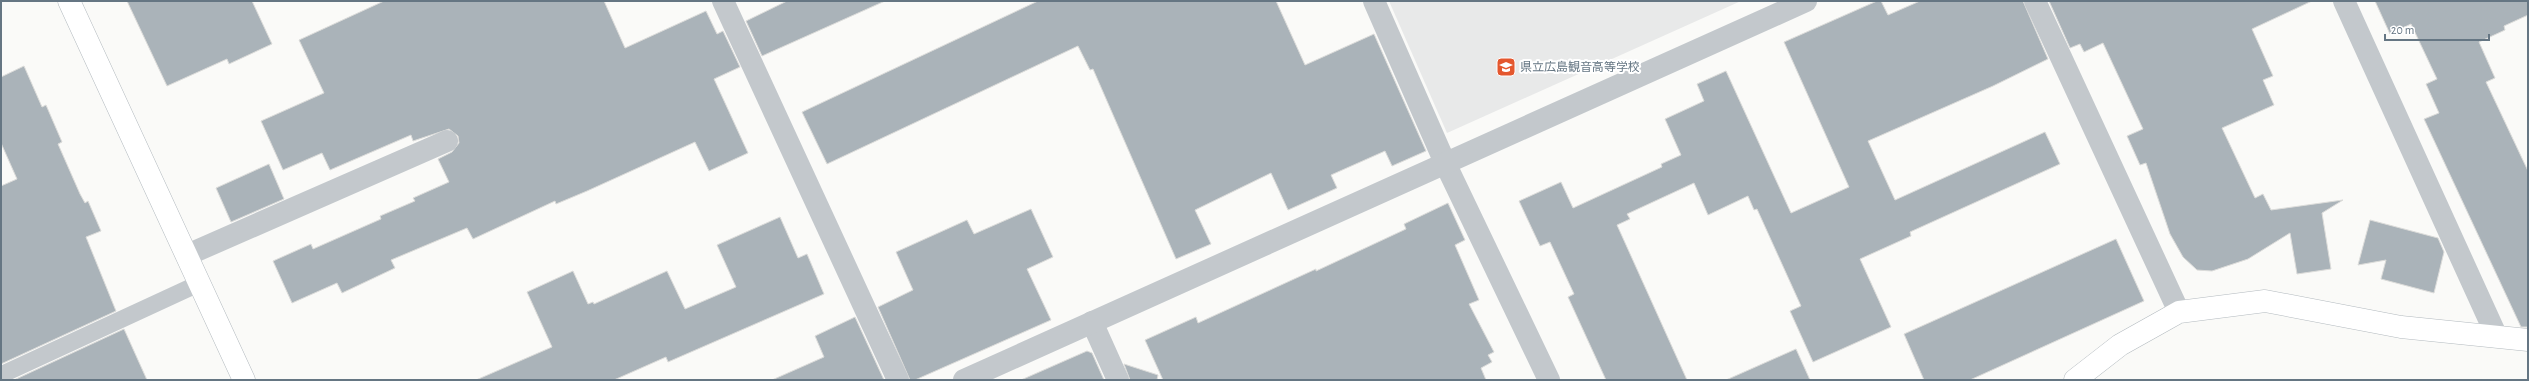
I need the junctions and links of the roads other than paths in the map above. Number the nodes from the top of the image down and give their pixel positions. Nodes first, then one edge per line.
1 (69, 1) edge
2 (723, 1) edge
3 (1374, 1) edge
4 (1806, 1) edge
5 (2035, 1) edge
6 (2344, 1) edge
7 (447, 141) dead end
8 (1446, 165) junction
9 (187, 255) junction
10 (200, 283) junction
11 (2179, 312) junction
12 (1092, 322) junction
13 (2497, 338) junction
14 (2528, 340) edge
15 (1, 375) edge
16 (244, 380) edge
17 (898, 380) edge
18 (964, 380) edge
19 (1118, 380) edge
20 (1549, 380) edge
21 (2076, 380) edge

1 - 9 street
2 - 17 street
3 - 8 street
4 - 8 street
5 - 11 street
6 - 13 street
7 - 9 street
8 - 12 street
8 - 20 street
9 - 10 street
10 - 15 lane
10 - 16 street
11 - 13 street
11 - 21 street
12 - 18 street
12 - 19 street
13 - 14 street

